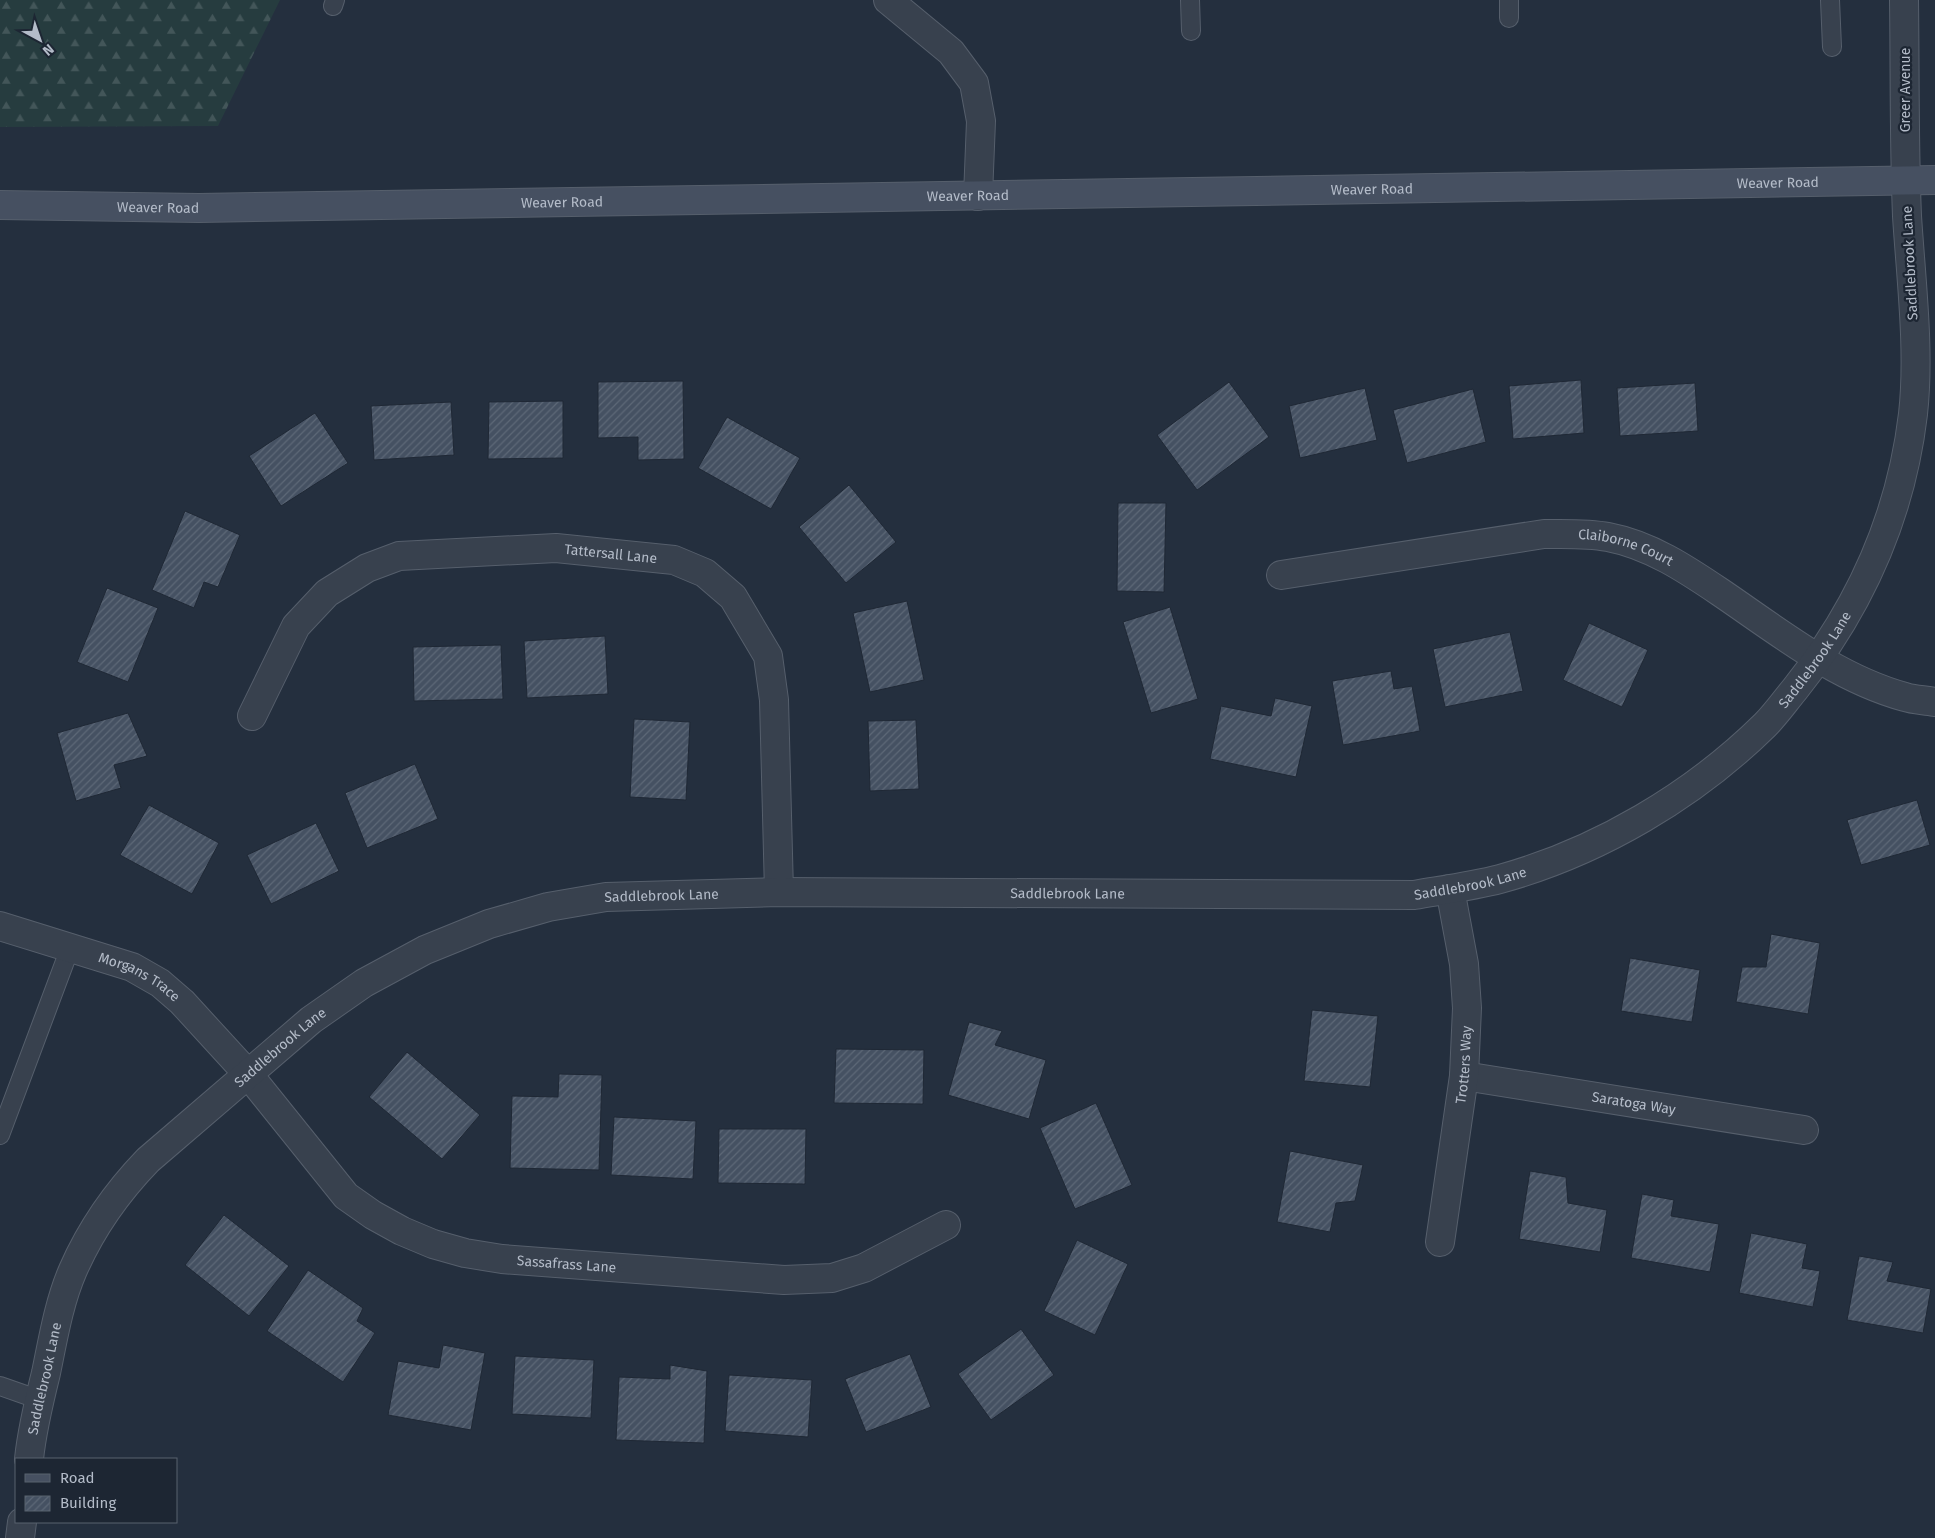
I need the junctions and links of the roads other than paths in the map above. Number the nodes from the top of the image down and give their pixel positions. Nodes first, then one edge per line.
1 (888, 0) edge
2 (1190, 0) edge
3 (1508, 0) edge
4 (1830, 0) edge
5 (1904, 0) edge
6 (1509, 18) dead end
7 (1191, 31) dead end
8 (1832, 46) dead end
9 (1906, 180) junction
10 (1935, 180) edge
11 (978, 196) junction
12 (0, 205) edge
13 (1281, 574) dead end
14 (1818, 659) junction
15 (1935, 702) edge
16 (252, 716) dead end
17 (1450, 889) junction
18 (779, 892) junction
19 (0, 926) edge
20 (70, 948) junction
21 (248, 1074) junction
22 (1464, 1076) junction
23 (1804, 1130) dead end
24 (0, 1135) edge
25 (946, 1225) dead end
26 (1440, 1242) dead end
27 (0, 1386) edge
28 (40, 1400) junction
29 (29, 1458) edge
30 (22, 1523) edge
31 (20, 1538) edge

1 - 11 street
2 - 7 lane
3 - 6 lane
4 - 8 lane
5 - 9 street, Greer Avenue
9 - 10 main road, Weaver Road
9 - 11 main road, Weaver Road
9 - 14 street, Saddlebrook Lane
11 - 12 main road, Weaver Road
13 - 14 street, Claiborne Court
14 - 15 street, Claiborne Court
14 - 17 street, Saddlebrook Lane
16 - 18 street, Tattersall Lane
17 - 18 street, Saddlebrook Lane
17 - 22 street, Trotters Way
18 - 21 street, Saddlebrook Lane
19 - 20 street, Morgans Trace
20 - 21 street, Morgans Trace
20 - 24 lane
21 - 25 street, Sassafrass Lane
21 - 28 street, Saddlebrook Lane
22 - 23 street, Saratoga Way
22 - 26 street, Trotters Way
27 - 28 lane
28 - 29 street, Saddlebrook Lane
30 - 31 street

